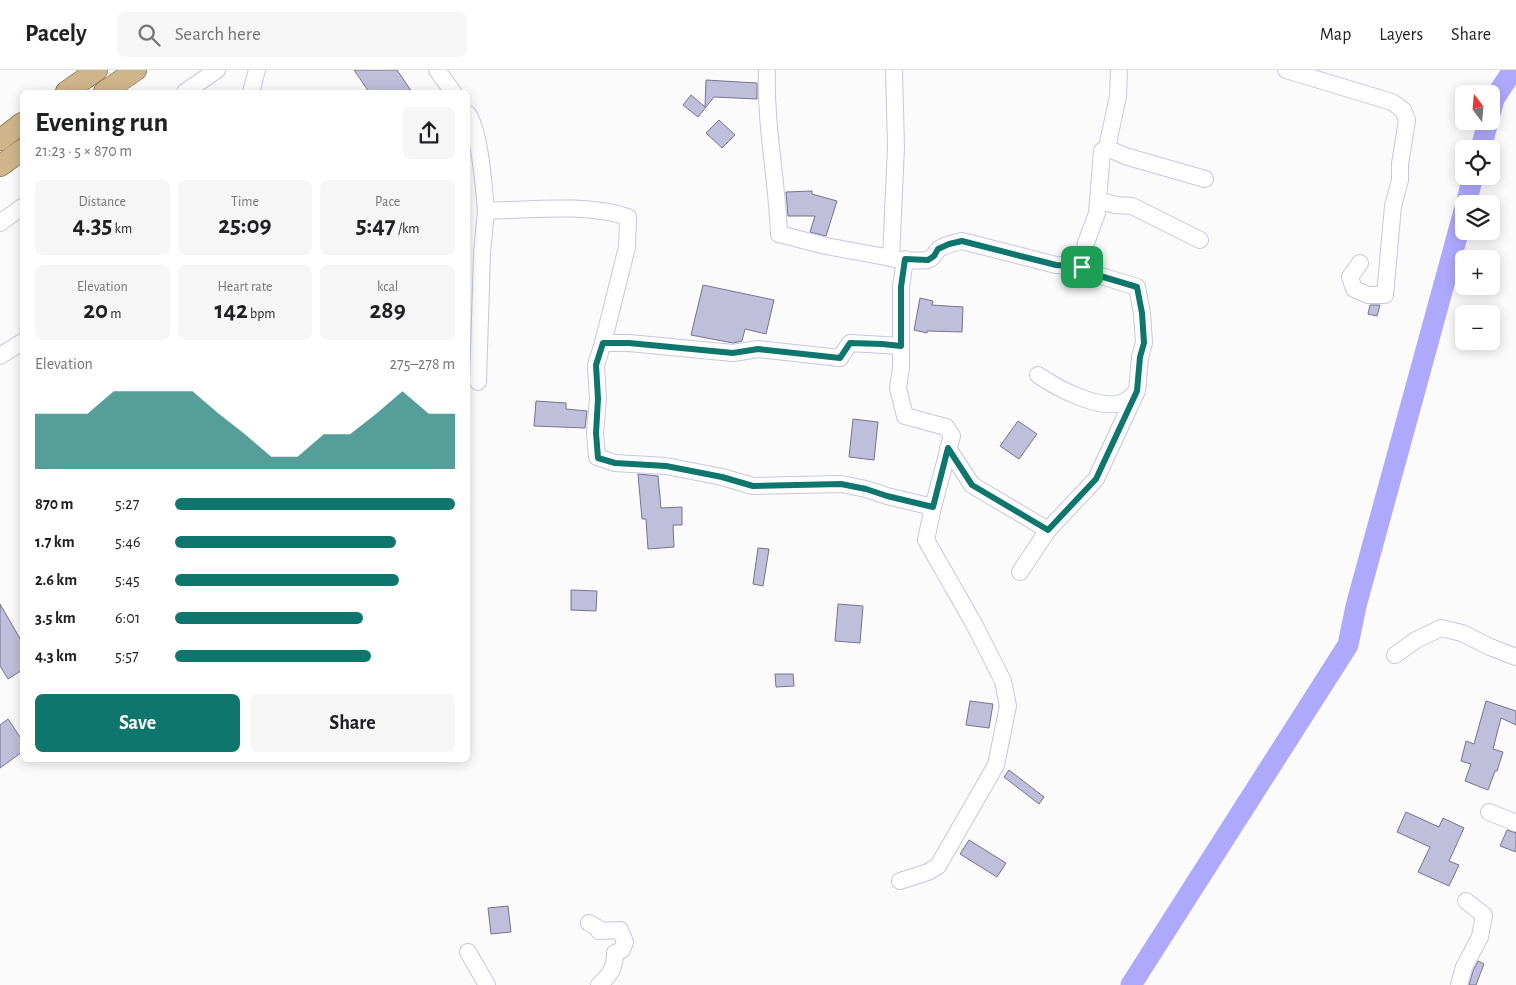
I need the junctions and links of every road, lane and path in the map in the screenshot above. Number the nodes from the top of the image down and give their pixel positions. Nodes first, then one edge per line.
1 (97, 70) edge
2 (136, 70) edge
3 (217, 70) edge
4 (257, 70) edge
5 (437, 70) edge
6 (767, 70) edge
7 (894, 70) edge
8 (1120, 70) edge
9 (1286, 70) edge
10 (69, 90) edge
11 (107, 90) edge
12 (188, 90) edge
13 (252, 90) edge
14 (452, 90) edge
15 (470, 117) edge
16 (20, 125) edge
17 (0, 140) edge
18 (1107, 148) junction
19 (20, 151) edge
20 (0, 166) edge
21 (1205, 179) dead end
22 (1098, 200) junction
23 (20, 208) edge
24 (486, 211) junction
25 (0, 223) edge
26 (1200, 240) dead end
27 (898, 259) junction
28 (1360, 263) dead end
29 (1082, 267) junction
30 (20, 343) edge
31 (603, 343) junction
32 (901, 346) junction
33 (0, 356) edge
34 (1038, 375) dead end
35 (478, 382) dead end
36 (1137, 391) junction
37 (948, 448) junction
38 (933, 507) junction
39 (1048, 530) junction
40 (1020, 572) dead end
41 (1395, 655) dead end
42 (1516, 657) edge
43 (1489, 812) dead end
44 (1516, 822) edge
45 (900, 881) dead end
46 (1466, 901) dead end
47 (589, 923) dead end
48 (468, 952) dead end
49 (487, 985) edge
50 (600, 985) edge
51 (1459, 985) edge

1 - 10 main road
2 - 11 main road
3 - 12 street
4 - 13 street
5 - 14 street
6 - 27 street
7 - 27 street
8 - 18 street
9 - 28 street
15 - 24 street
16 - 17 main road
18 - 21 street
18 - 22 street
19 - 20 main road
22 - 26 street
22 - 29 street
23 - 25 street
24 - 31 street
24 - 35 street
27 - 29 street
27 - 32 street
29 - 36 street
30 - 33 street
31 - 32 street
31 - 38 street
32 - 37 street
34 - 36 street
36 - 39 street
37 - 38 street
37 - 39 street
38 - 45 street
39 - 40 street
41 - 42 street
43 - 44 street
46 - 51 street
47 - 50 street
48 - 49 street

